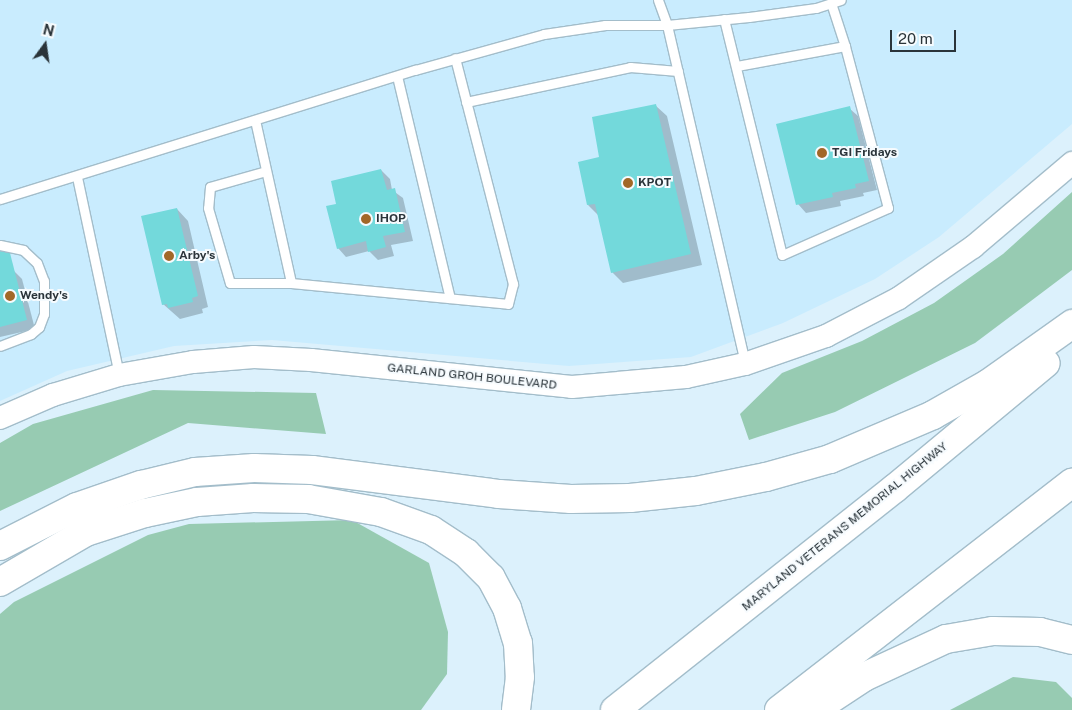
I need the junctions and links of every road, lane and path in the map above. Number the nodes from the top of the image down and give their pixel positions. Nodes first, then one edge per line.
1 (658, 0) edge
2 (841, 0) edge
3 (831, 3) junction
4 (724, 19) junction
5 (667, 25) junction
6 (845, 46) junction
7 (454, 58) junction
8 (737, 66) junction
9 (678, 71) junction
10 (397, 76) junction
11 (466, 102) junction
12 (254, 120) junction
13 (1072, 163) edge
14 (266, 171) junction
15 (77, 176) junction
16 (0, 199) edge
17 (0, 245) edge
18 (292, 283) junction
19 (450, 298) junction
20 (1072, 324) edge
21 (1072, 341) edge
22 (0, 346) edge
23 (745, 364) junction
24 (119, 375) junction
25 (0, 418) edge
26 (1072, 483) edge
27 (0, 546) edge
28 (0, 582) edge
29 (1072, 640) edge
30 (516, 710) edge
31 (615, 710) edge
32 (779, 710) edge
33 (814, 710) edge

1 - 5 lane
2 - 3 lane
3 - 4 lane
3 - 6 lane
4 - 5 lane
4 - 8 lane
5 - 7 lane
5 - 9 lane
6 - 8 lane
6 - 8 lane
7 - 10 lane
7 - 11 lane
9 - 11 lane
9 - 23 lane
10 - 12 lane
10 - 19 lane
11 - 19 lane
12 - 14 lane
12 - 15 lane
13 - 23 street, GARLAND GROH BOULEVARD
14 - 18 lane
14 - 18 lane
15 - 16 lane
15 - 24 lane
17 - 22 lane
18 - 19 lane
20 - 27 highway
21 - 31 highway, MARYLAND VETERANS MEMORIAL HIGHWAY
23 - 24 street, GARLAND GROH BOULEVARD
24 - 25 street, GARLAND GROH BOULEVARD
26 - 32 highway
28 - 30 highway
29 - 33 highway

